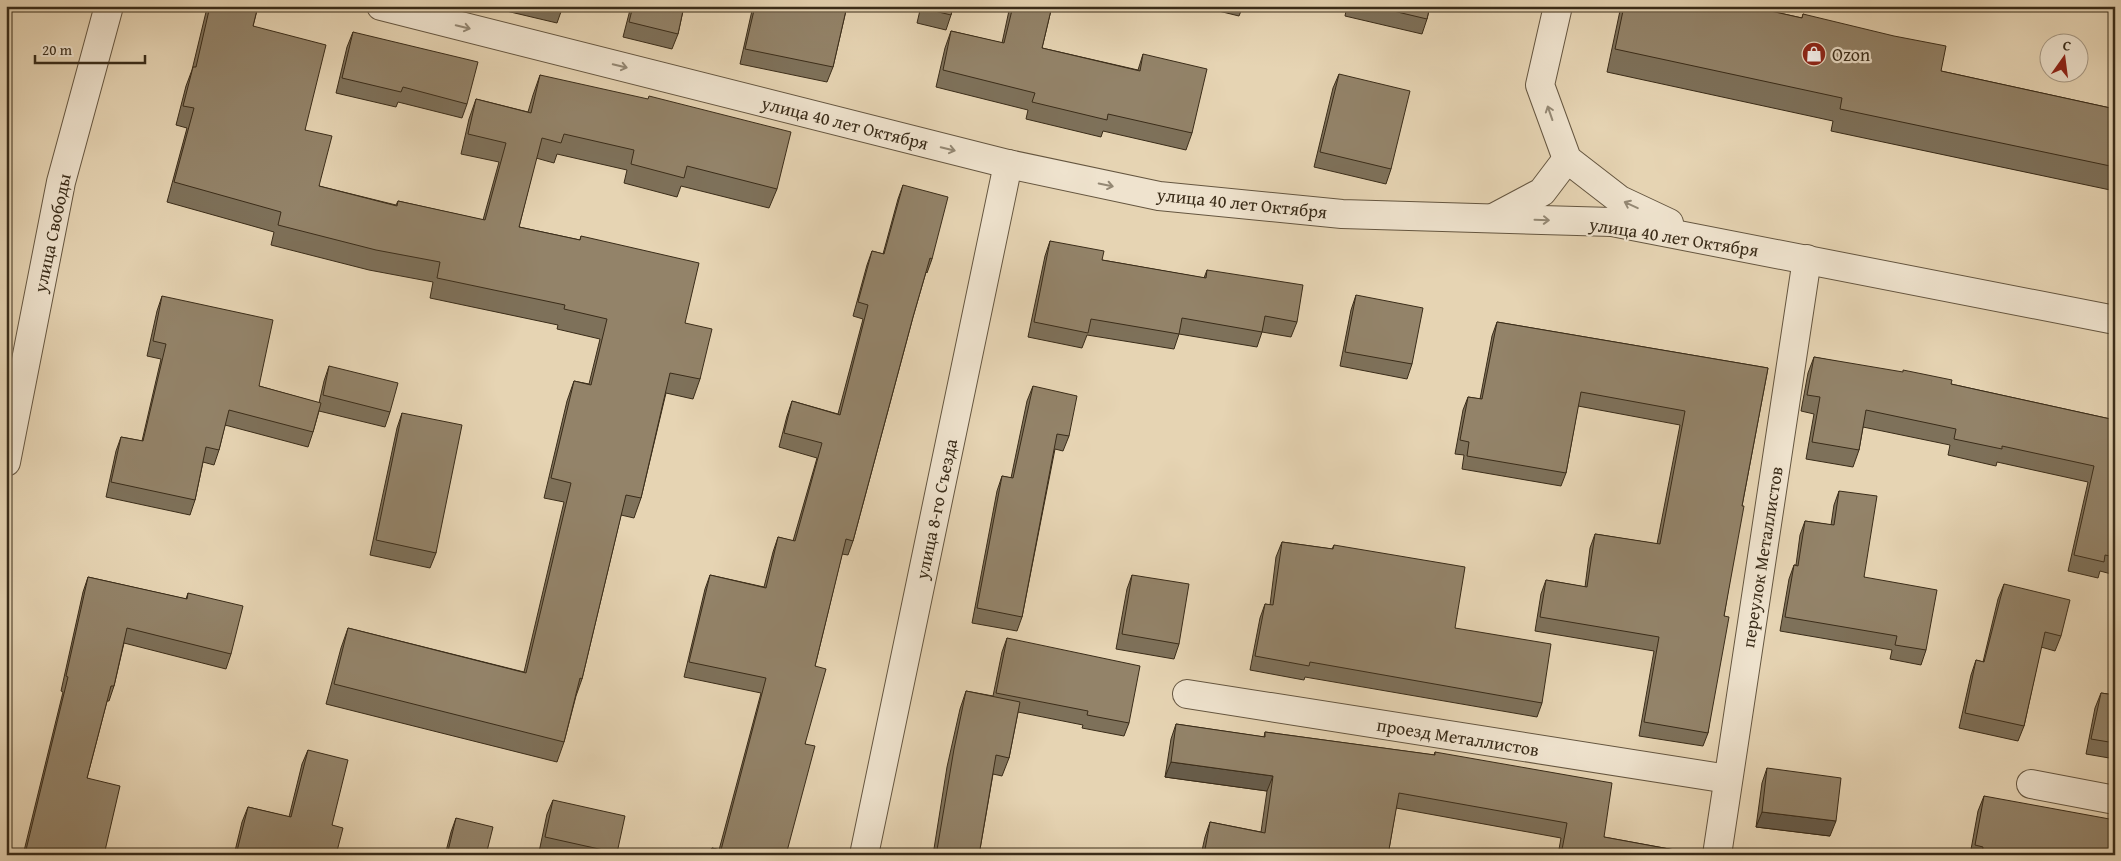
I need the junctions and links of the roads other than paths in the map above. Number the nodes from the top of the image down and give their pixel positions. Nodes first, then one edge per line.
1 (108, 6) edge
2 (382, 6) edge
3 (1558, 6) edge
4 (1567, 159) junction
5 (1008, 164) junction
6 (1493, 218) junction
7 (1706, 241) junction
8 (1806, 260) junction
9 (2115, 320) edge
10 (6, 462) edge
11 (1187, 694) dead end
12 (1728, 779) junction
13 (2032, 784) dead end
14 (2115, 800) edge
15 (864, 855) edge
16 (1717, 855) edge

1 - 10 street, улица Свободы
2 -> 5 street, улица 40 лет Октября
4 -> 3 street
4 - 6 street
7 -> 4 street
5 -> 6 street, улица 40 лет Октября
5 - 15 street, улица 8-го Съезда
6 -> 7 street, улица 40 лет Октября
7 - 8 street, улица 40 лет Октября
8 - 9 street, улица 40 лет Октября
8 - 12 street, переулок Металлистов
11 - 12 street, проезд Металлистов
12 - 16 street, переулок Металлистов
13 - 14 street

